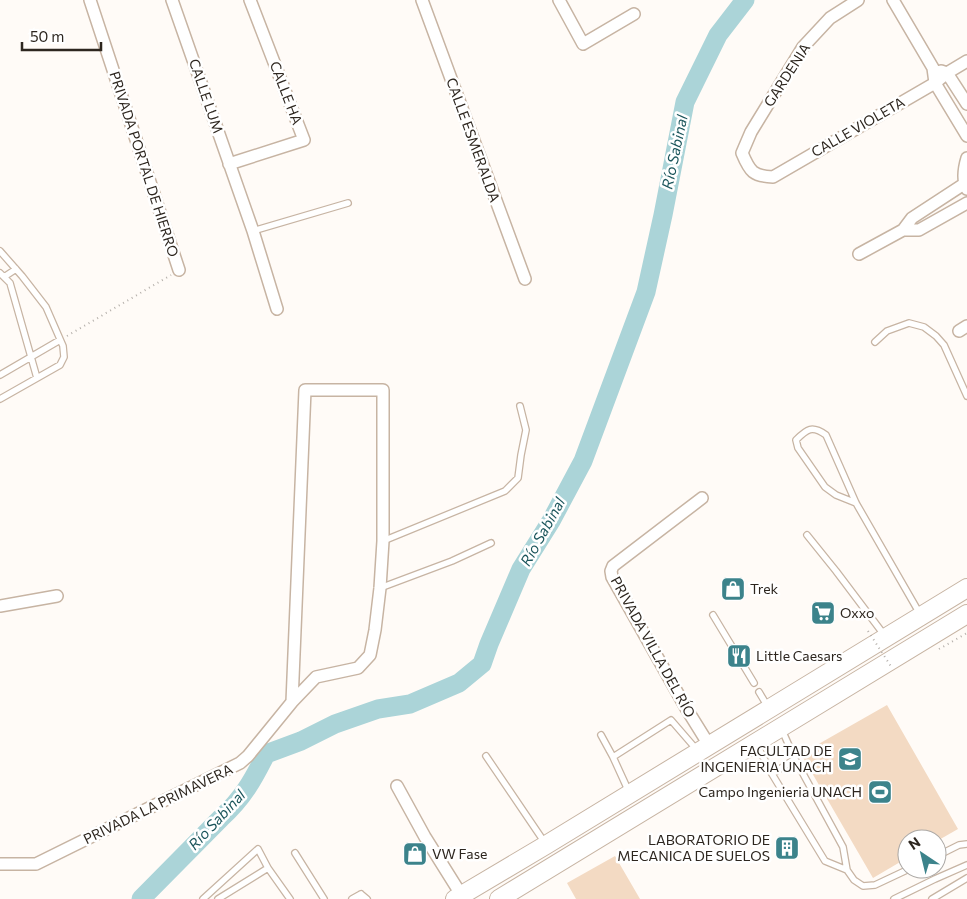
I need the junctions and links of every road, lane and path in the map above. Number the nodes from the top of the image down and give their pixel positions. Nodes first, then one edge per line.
1 (90, 0) edge
2 (172, 0) edge
3 (250, 0) edge
4 (422, 0) edge
5 (559, 0) edge
6 (858, 0) edge
7 (893, 0) edge
8 (634, 14) dead end
9 (967, 61) edge
10 (932, 68) junction
11 (947, 73) junction
12 (935, 82) junction
13 (967, 104) edge
14 (967, 136) edge
15 (967, 158) edge
16 (229, 164) junction
17 (748, 168) joint
18 (966, 187) edge
19 (348, 203) dead end
20 (967, 203) edge
21 (903, 230) junction
22 (253, 231) junction
23 (0, 251) edge
24 (859, 254) dead end
25 (16, 269) junction
26 (179, 270) joint
27 (2, 275) edge
28 (525, 279) dead end
29 (278, 309) dead end
30 (60, 340) junction
31 (875, 342) dead end
32 (31, 357) junction
33 (0, 375) edge
34 (37, 378) junction
35 (967, 396) edge
36 (0, 399) edge
37 (520, 406) dead end
38 (702, 498) dead end
39 (856, 504) junction
40 (807, 535) dead end
41 (383, 540) junction
42 (491, 543) dead end
43 (380, 588) junction
44 (967, 588) edge
45 (57, 596) dead end
46 (0, 606) edge
47 (928, 611) junction
48 (967, 614) edge
49 (713, 616) dead end
50 (947, 626) junction
51 (868, 631) dead end
52 (967, 633) edge
53 (886, 638) junction
54 (932, 652) dead end
55 (892, 668) dead end
56 (754, 683) dead end
57 (759, 692) dead end
58 (292, 702) junction
59 (769, 708) junction
60 (780, 727) junction
61 (601, 735) dead end
62 (756, 743) junction
63 (704, 749) junction
64 (486, 756) dead end
65 (613, 757) junction
66 (795, 759) junction
67 (772, 774) junction
68 (397, 786) dead end
69 (630, 794) junction
70 (967, 844) edge
71 (546, 845) junction
72 (947, 851) edge
73 (295, 853) dead end
74 (0, 864) edge
75 (967, 865) edge
76 (268, 868) junction
77 (847, 870) junction
78 (897, 875) edge
79 (967, 878) edge
80 (361, 897) edge
81 (458, 897) edge
82 (203, 899) edge
83 (218, 899) edge
84 (290, 899) edge
85 (324, 899) edge
86 (352, 899) edge
87 (367, 899) edge
88 (499, 899) edge
89 (894, 899) edge
90 (932, 899) edge

1 - 26 street, PRIVADA PORTAL DE HIERRO
2 - 16 street, CALLE LUM
3 - 16 street, CALLE HA
4 - 28 street, CALLE ESMERALDA
5 - 8 street
6 - 17 street, GARDENIA
7 - 10 street
9 - 11 street, CALLE VIOLETA
10 - 11 street
10 - 12 street
11 - 12 street, CALLE VIOLETA
11 - 13 street
12 - 14 street
12 - 17 street, CALLE VIOLETA
15 - 18 street
16 - 22 street, CALLE LUM
18 - 21 street
19 - 22 lane
20 - 21 street
21 - 24 street
22 - 29 street, CALLE LUM
23 - 25 lane
25 - 27 lane
25 - 30 lane
26 - 30 path
27 - 32 lane
30 - 32 lane
30 - 34 lane
31 - 35 lane
32 - 33 lane
32 - 34 lane
34 - 36 lane
37 - 41 lane
38 - 63 street, PRIVADA VILLA DEL RÍO
39 - 39 lane
39 - 47 lane
40 - 53 lane
41 - 43 street, PRIVADA LA PRIMAVERA
41 - 58 street, PRIVADA LA PRIMAVERA
42 - 43 lane
43 - 58 street, PRIVADA LA PRIMAVERA
44 - 47 main road
45 - 46 street
47 - 50 main road
47 - 53 main road
48 - 50 main road
49 - 56 lane
50 - 60 main road
51 - 55 path, bridge
52 - 54 path
53 - 59 main road
57 - 59 lane
58 - 74 street, PRIVADA LA PRIMAVERA
59 - 63 main road
60 - 62 main road
60 - 66 lane
61 - 65 lane
62 - 67 lane
62 - 88 main road
63 - 65 lane
63 - 69 main road
64 - 71 lane
65 - 69 lane
66 - 67 lane
66 - 77 lane
67 - 77 lane
68 - 81 street
69 - 71 main road
70 - 72 lane
71 - 81 main road
73 - 85 lane
75 - 89 lane
76 - 82 lane
76 - 83 lane
76 - 84 lane
77 - 78 lane
79 - 90 lane
80 - 86 lane
80 - 87 lane

